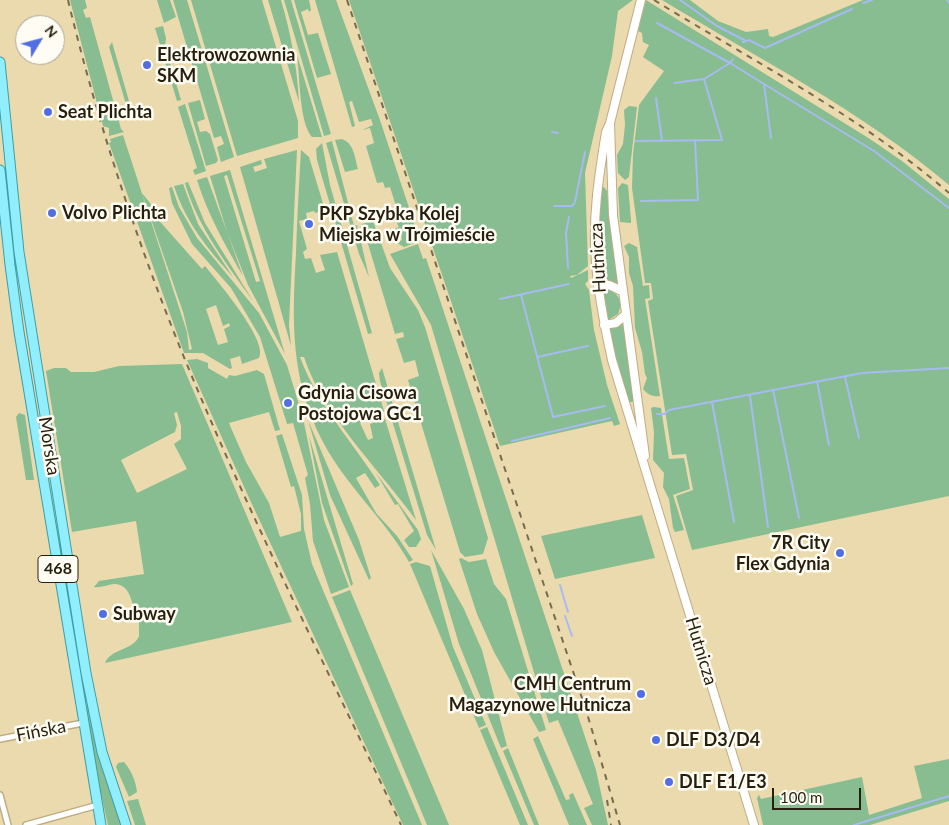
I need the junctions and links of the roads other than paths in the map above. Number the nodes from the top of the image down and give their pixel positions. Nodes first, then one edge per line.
1 (642, 0) edge
2 (0, 62) edge
3 (610, 123) junction
4 (0, 170) edge
5 (598, 182) junction
6 (612, 184) junction
7 (598, 285) junction
8 (622, 292) junction
9 (626, 314) junction
10 (604, 325) junction
11 (638, 405) junction
12 (626, 408) junction
13 (648, 478) junction
14 (83, 723) junction
15 (0, 739) edge
16 (0, 794) edge
17 (98, 806) junction
18 (8, 825) edge
19 (26, 825) edge
20 (101, 825) edge
21 (126, 825) edge
22 (754, 825) edge

1 - 3 main road, Hutnicza
2 - 21 main road, Morska / 468
3 - 5 main road, Hutnicza
3 - 6 main road, Hutnicza
4 - 14 main road, Morska / 468
5 - 6 main road
5 - 7 main road, Hutnicza
6 - 8 main road, Hutnicza
7 - 8 main road
7 - 10 main road, Hutnicza
8 - 9 main road, Hutnicza
9 - 10 main road
9 - 11 main road, Hutnicza
10 - 12 main road, Hutnicza
11 - 12 main road
11 - 13 main road, Hutnicza
12 - 13 main road, Hutnicza
13 - 22 main road, Hutnicza
14 - 15 street, Fińska
14 - 17 main road, Morska / 468
16 - 18 street
17 - 19 street
17 - 20 main road, Morska / 468

